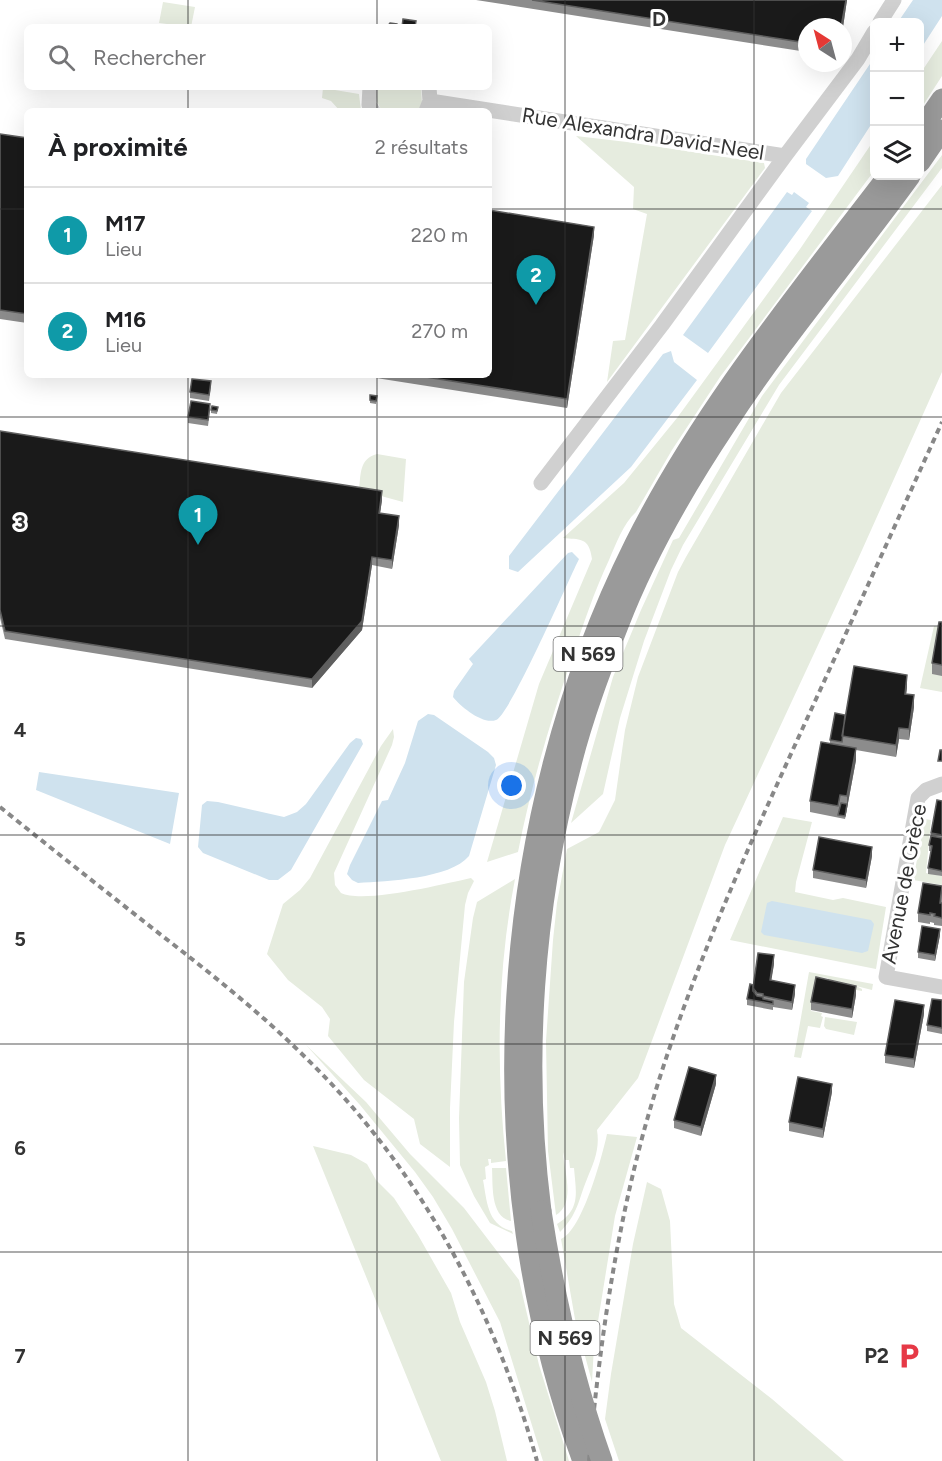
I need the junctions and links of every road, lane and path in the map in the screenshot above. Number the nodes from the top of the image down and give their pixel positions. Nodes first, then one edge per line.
1 (894, 0) edge
2 (883, 18) edge
3 (870, 39) edge
4 (370, 90) edge
5 (942, 99) edge
6 (428, 100) edge
7 (371, 108) edge
8 (479, 108) edge
9 (492, 110) edge
10 (923, 126) edge
11 (942, 130) edge
12 (785, 156) junction
13 (924, 156) edge
14 (885, 180) edge
15 (907, 180) edge
16 (541, 483) dead end
17 (942, 784) edge
18 (942, 987) edge
19 (532, 1212) junction
20 (584, 1461) edge
21 (602, 1461) edge

1 - 2 street
3 - 12 street
4 - 7 street
5 - 10 highway
6 - 8 street, Rue Alexandra David-Neel
9 - 12 street, Rue Alexandra David-Neel
11 - 13 highway
12 - 16 street
14 - 19 highway, N 569
15 - 19 highway, N 569
17 - 18 street, Avenue de Grèce
19 - 20 highway, N 569
19 - 21 highway, N 569, bridge

